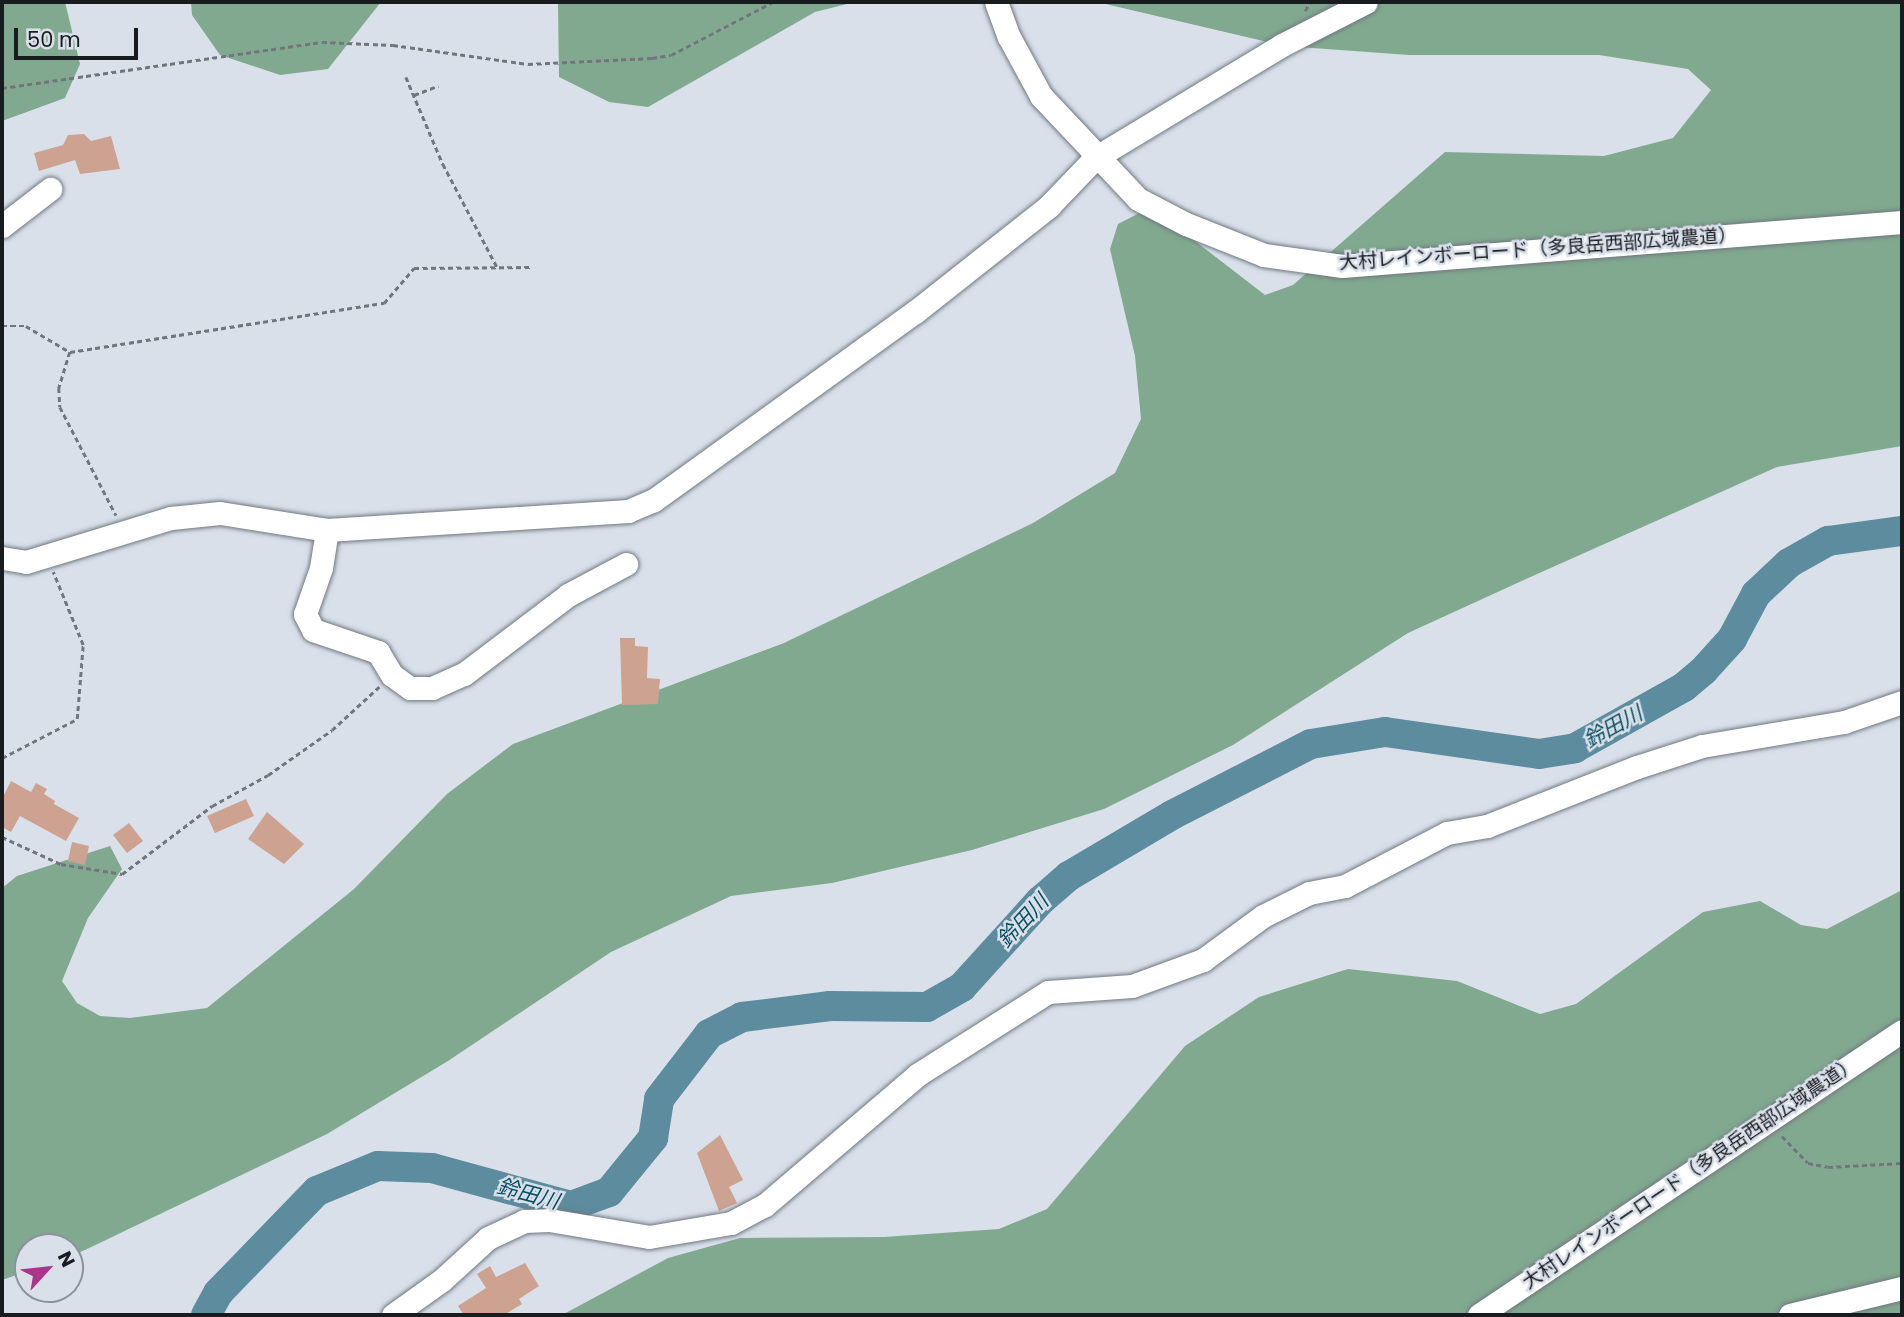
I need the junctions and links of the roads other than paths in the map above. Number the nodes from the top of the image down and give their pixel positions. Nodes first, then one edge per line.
1 (996, 2) edge
2 (1366, 2) edge
3 (1095, 158) junction
4 (50, 189) dead end
5 (1902, 222) edge
6 (2, 226) edge
7 (327, 530) junction
8 (2, 558) edge
9 (626, 564) dead end
10 (1902, 702) edge
11 (1902, 1031) edge
12 (1902, 1288) edge
13 (393, 1315) edge
14 (1479, 1315) edge
15 (1790, 1315) edge

1 - 3 street, 大村レインボーロード（多良岳西部広域農道）
2 - 3 street
3 - 5 street, 大村レインボーロード（多良岳西部広域農道）
3 - 7 street
4 - 6 street
7 - 8 street
7 - 9 street
10 - 13 street
11 - 14 street, 大村レインボーロード（多良岳西部広域農道）
12 - 15 street

